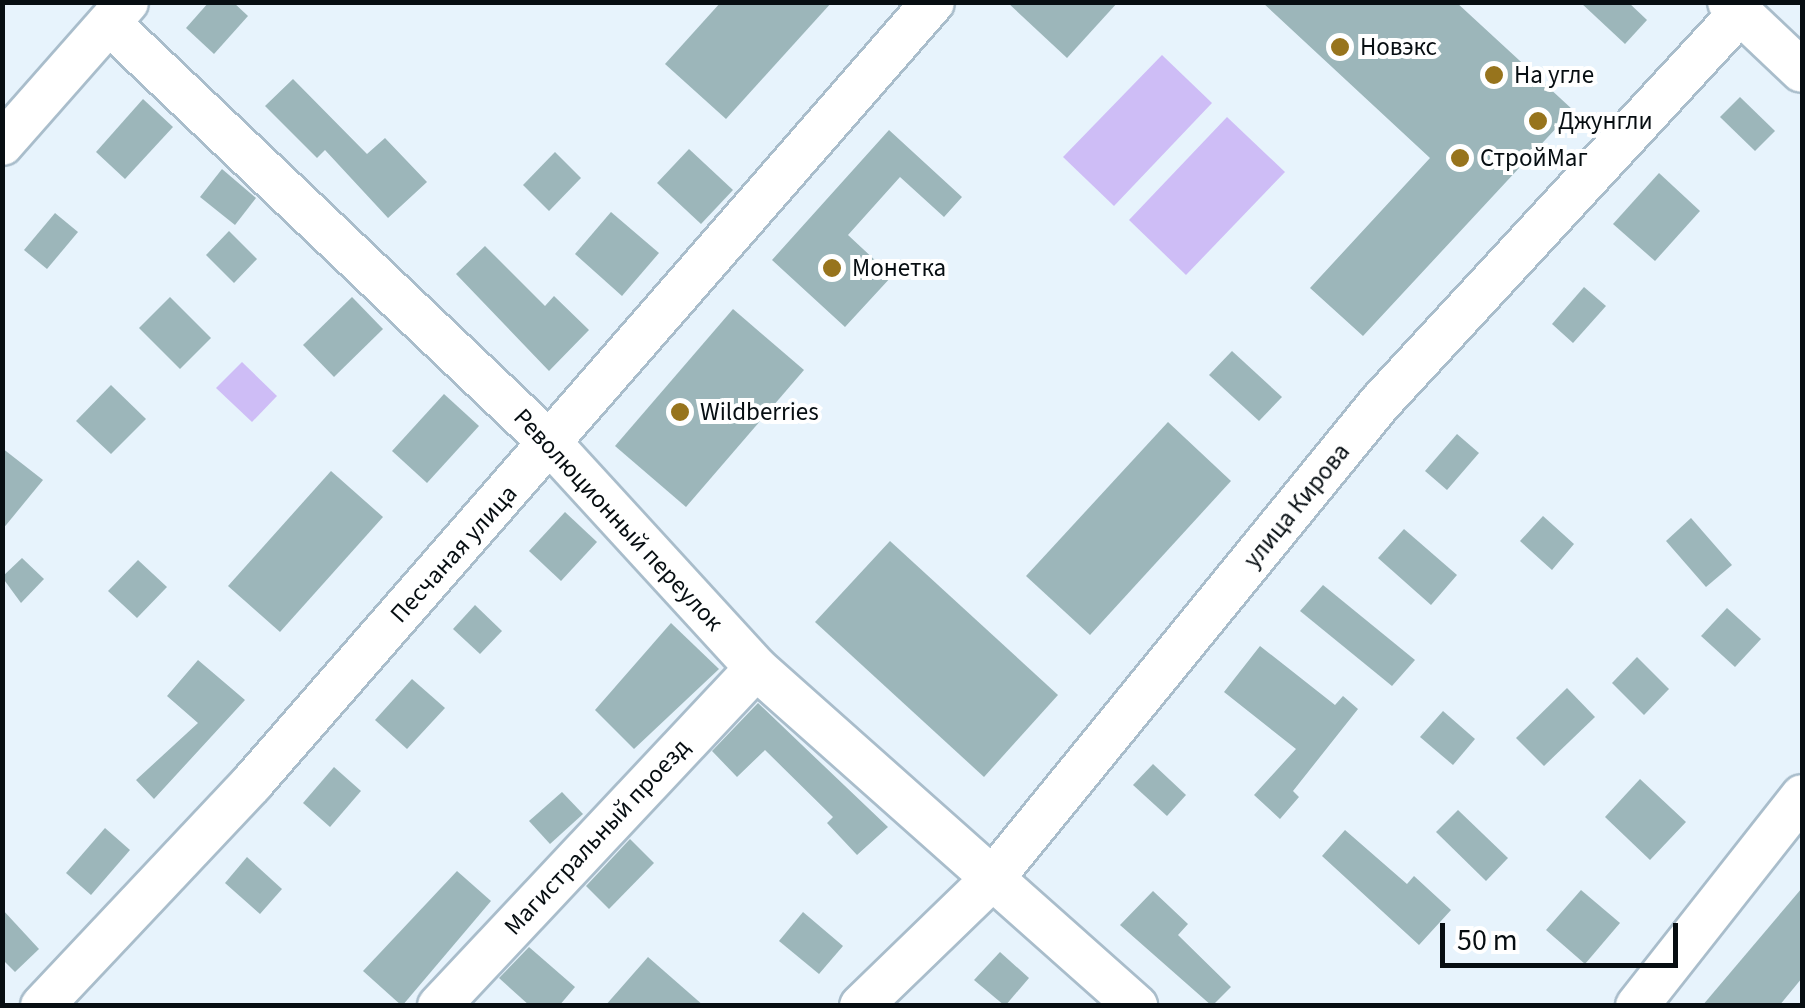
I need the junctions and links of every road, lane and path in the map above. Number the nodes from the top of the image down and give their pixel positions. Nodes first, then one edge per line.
1 (933, 2) edge
2 (1734, 8) edge
3 (118, 13) edge
4 (1802, 71) edge
5 (2, 144) edge
6 (551, 444) junction
7 (756, 668) junction
8 (1802, 796) edge
9 (992, 879) junction
10 (42, 1006) edge
11 (438, 1006) edge
12 (862, 1006) edge
13 (1136, 1006) edge
14 (1638, 1006) edge

1 - 6 street, Песчаная улица
2 - 4 street
2 - 9 street, улица Кирова
3 - 5 street
3 - 6 street, Революционный переулок
6 - 7 street, Революционный переулок
6 - 10 street, Песчаная улица
7 - 9 street, Революционный переулок
7 - 11 street, Магистральный проезд
8 - 14 street
9 - 12 street, улица Кирова
9 - 13 street, Революционный переулок

